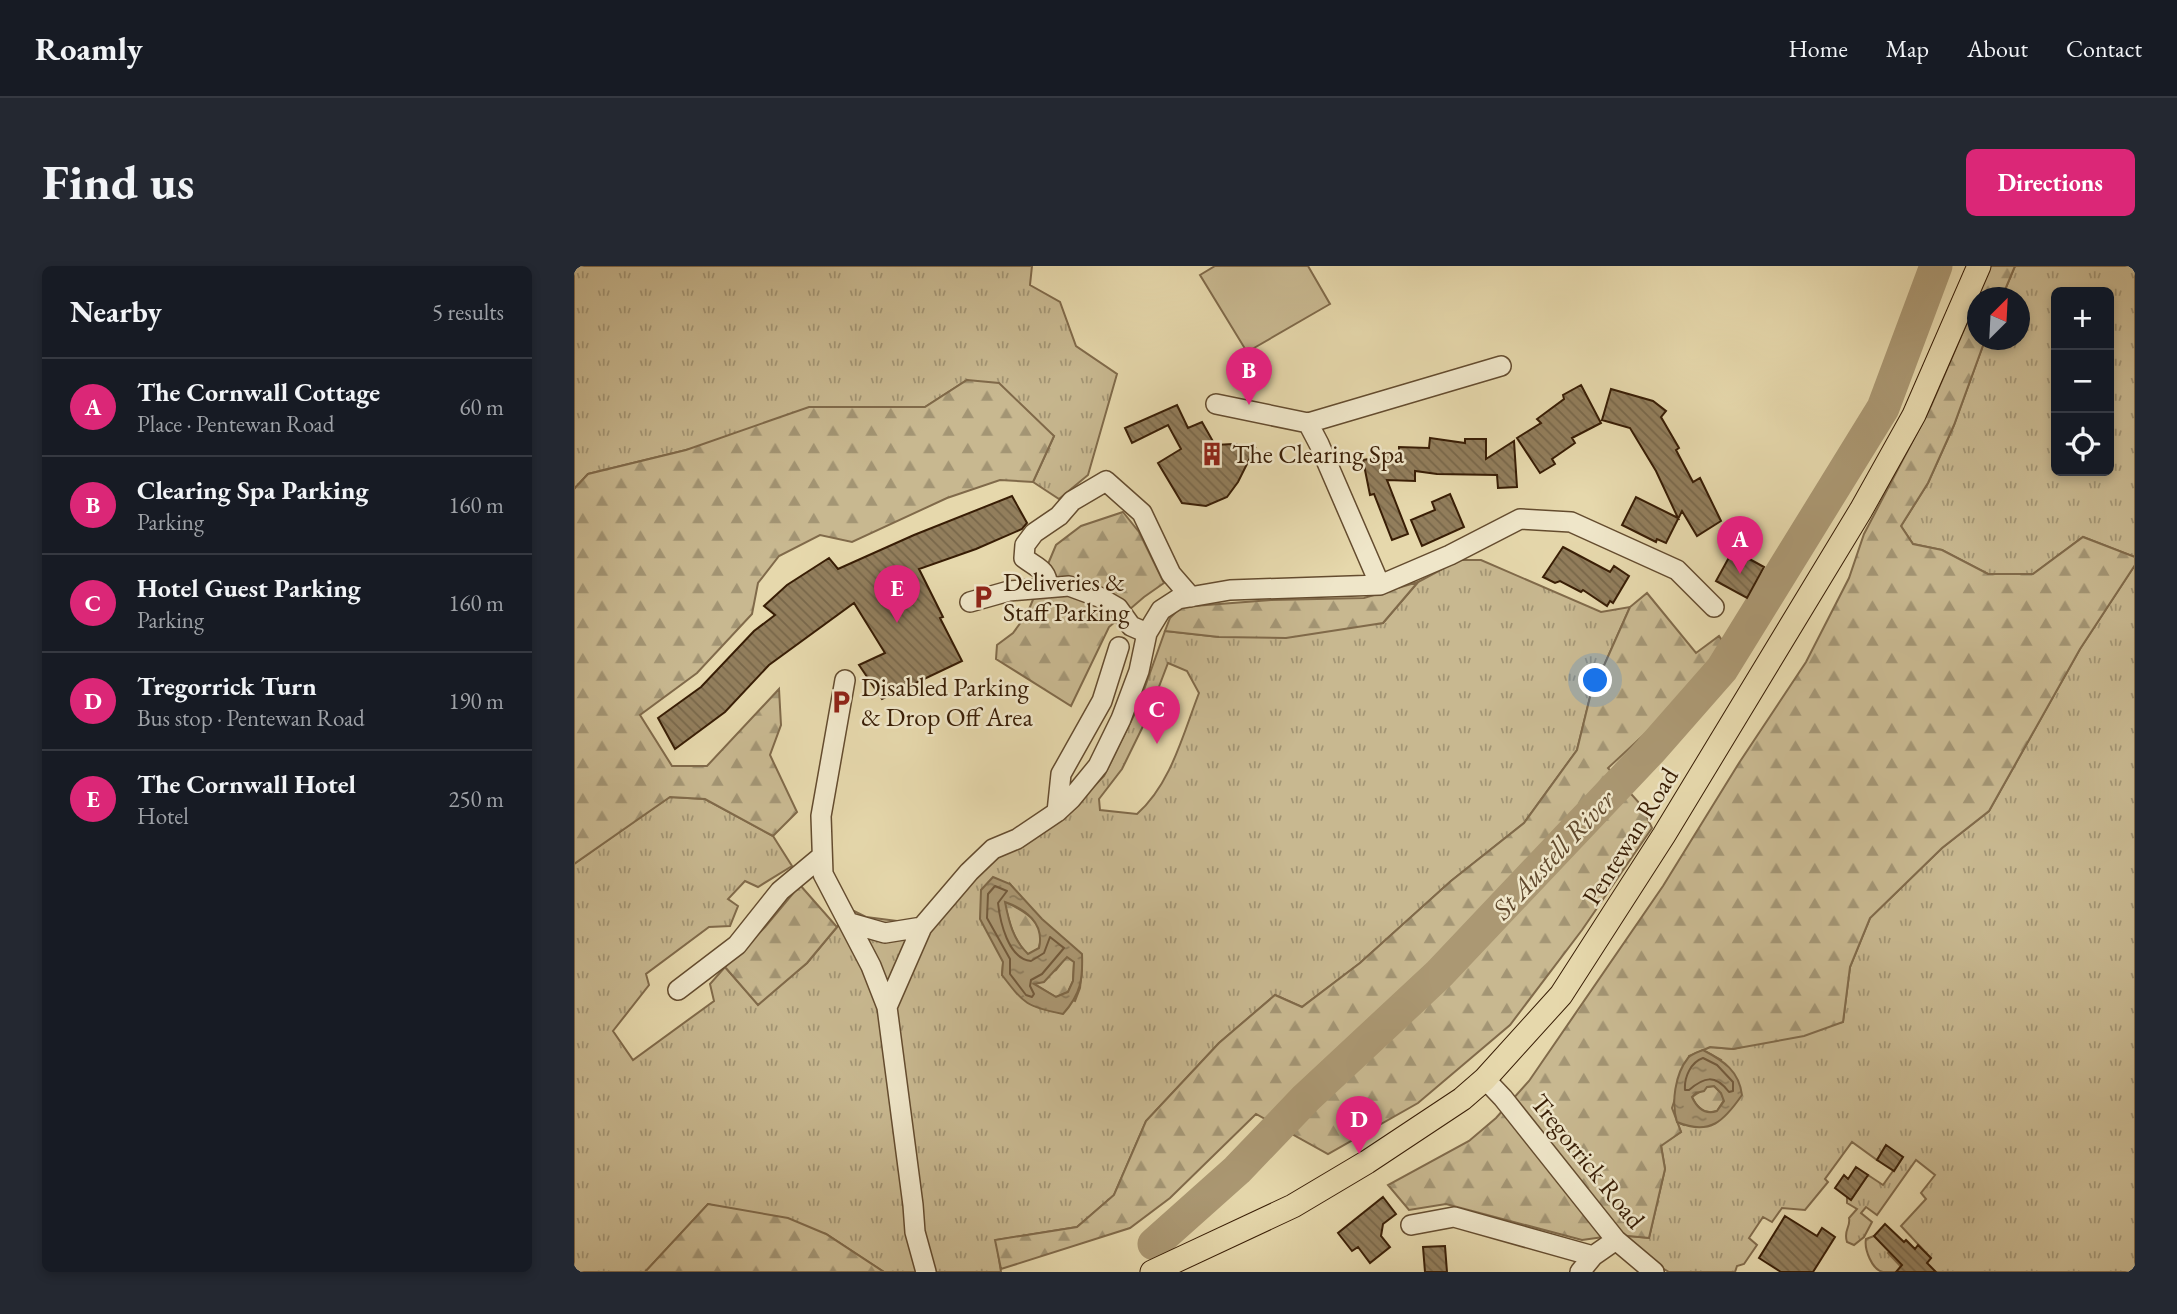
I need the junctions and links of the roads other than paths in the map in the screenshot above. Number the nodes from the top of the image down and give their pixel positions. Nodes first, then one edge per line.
1 (1979, 266) edge
2 (1501, 366) dead end
3 (1216, 404) dead end
4 (1308, 422) junction
5 (1380, 585) junction
6 (1048, 587) junction
7 (1191, 597) junction
8 (970, 602) dead end
9 (1714, 607) dead end
10 (1147, 633) junction
11 (1119, 647) dead end
12 (845, 680) dead end
13 (1057, 812) junction
14 (822, 856) junction
15 (850, 923) junction
16 (922, 927) junction
17 (678, 990) dead end
18 (887, 1007) junction
19 (1485, 1079) junction
20 (1411, 1225) dead end
21 (1615, 1240) junction
22 (1593, 1256) junction
23 (926, 1272) edge
24 (1152, 1272) edge
25 (1580, 1272) edge
26 (1654, 1272) edge

1 - 19 main road, Pentewan Road
2 - 4 street
3 - 4 street
4 - 5 street
5 - 7 street
5 - 9 street
6 - 7 street
6 - 8 street
6 - 10 street
7 - 10 street
10 - 13 street
11 - 13 street
12 - 14 street
13 - 16 street
14 - 15 street
14 - 17 street
15 - 16 street
15 - 18 street
16 - 18 street
18 - 23 street
19 - 21 street, Tregorrick Road
19 - 24 main road, Pentewan Road
20 - 22 street
21 - 22 street
21 - 26 street, Tregorrick Road
22 - 25 street

